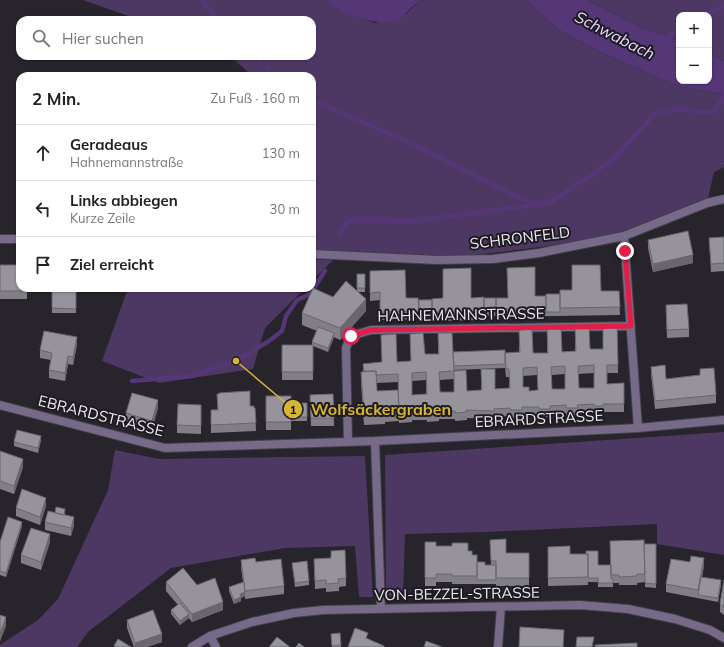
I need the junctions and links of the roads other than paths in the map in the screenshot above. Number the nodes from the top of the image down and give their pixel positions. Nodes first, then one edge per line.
1 (724, 199) edge
2 (624, 236) junction
3 (0, 239) edge
4 (16, 239) edge
5 (316, 254) edge
6 (631, 326) junction
7 (0, 405) edge
8 (724, 420) edge
9 (638, 428) junction
10 (375, 441) junction
11 (348, 442) junction
12 (501, 607) junction
13 (381, 609) junction
14 (210, 636) junction
15 (724, 638) edge
16 (192, 647) edge
17 (216, 647) edge
18 (498, 647) edge

1 - 2 street, SCHRONFELD
2 - 5 street, SCHRONFELD
2 - 6 street
3 - 4 street
6 - 9 street
6 - 11 street, HAHNEMANNSTRASSE
7 - 11 street, EBRARDSTRASSE
8 - 9 street, EBRARDSTRASSE
9 - 10 street, EBRARDSTRASSE
10 - 11 street, EBRARDSTRASSE
10 - 13 street
12 - 13 street, VON-BEZZEL-STRASSE
12 - 15 street, VON-BEZZEL-STRASSE
12 - 18 street
13 - 14 street, VON-BEZZEL-STRASSE
14 - 16 street, VON-BEZZEL-STRASSE
14 - 17 street

